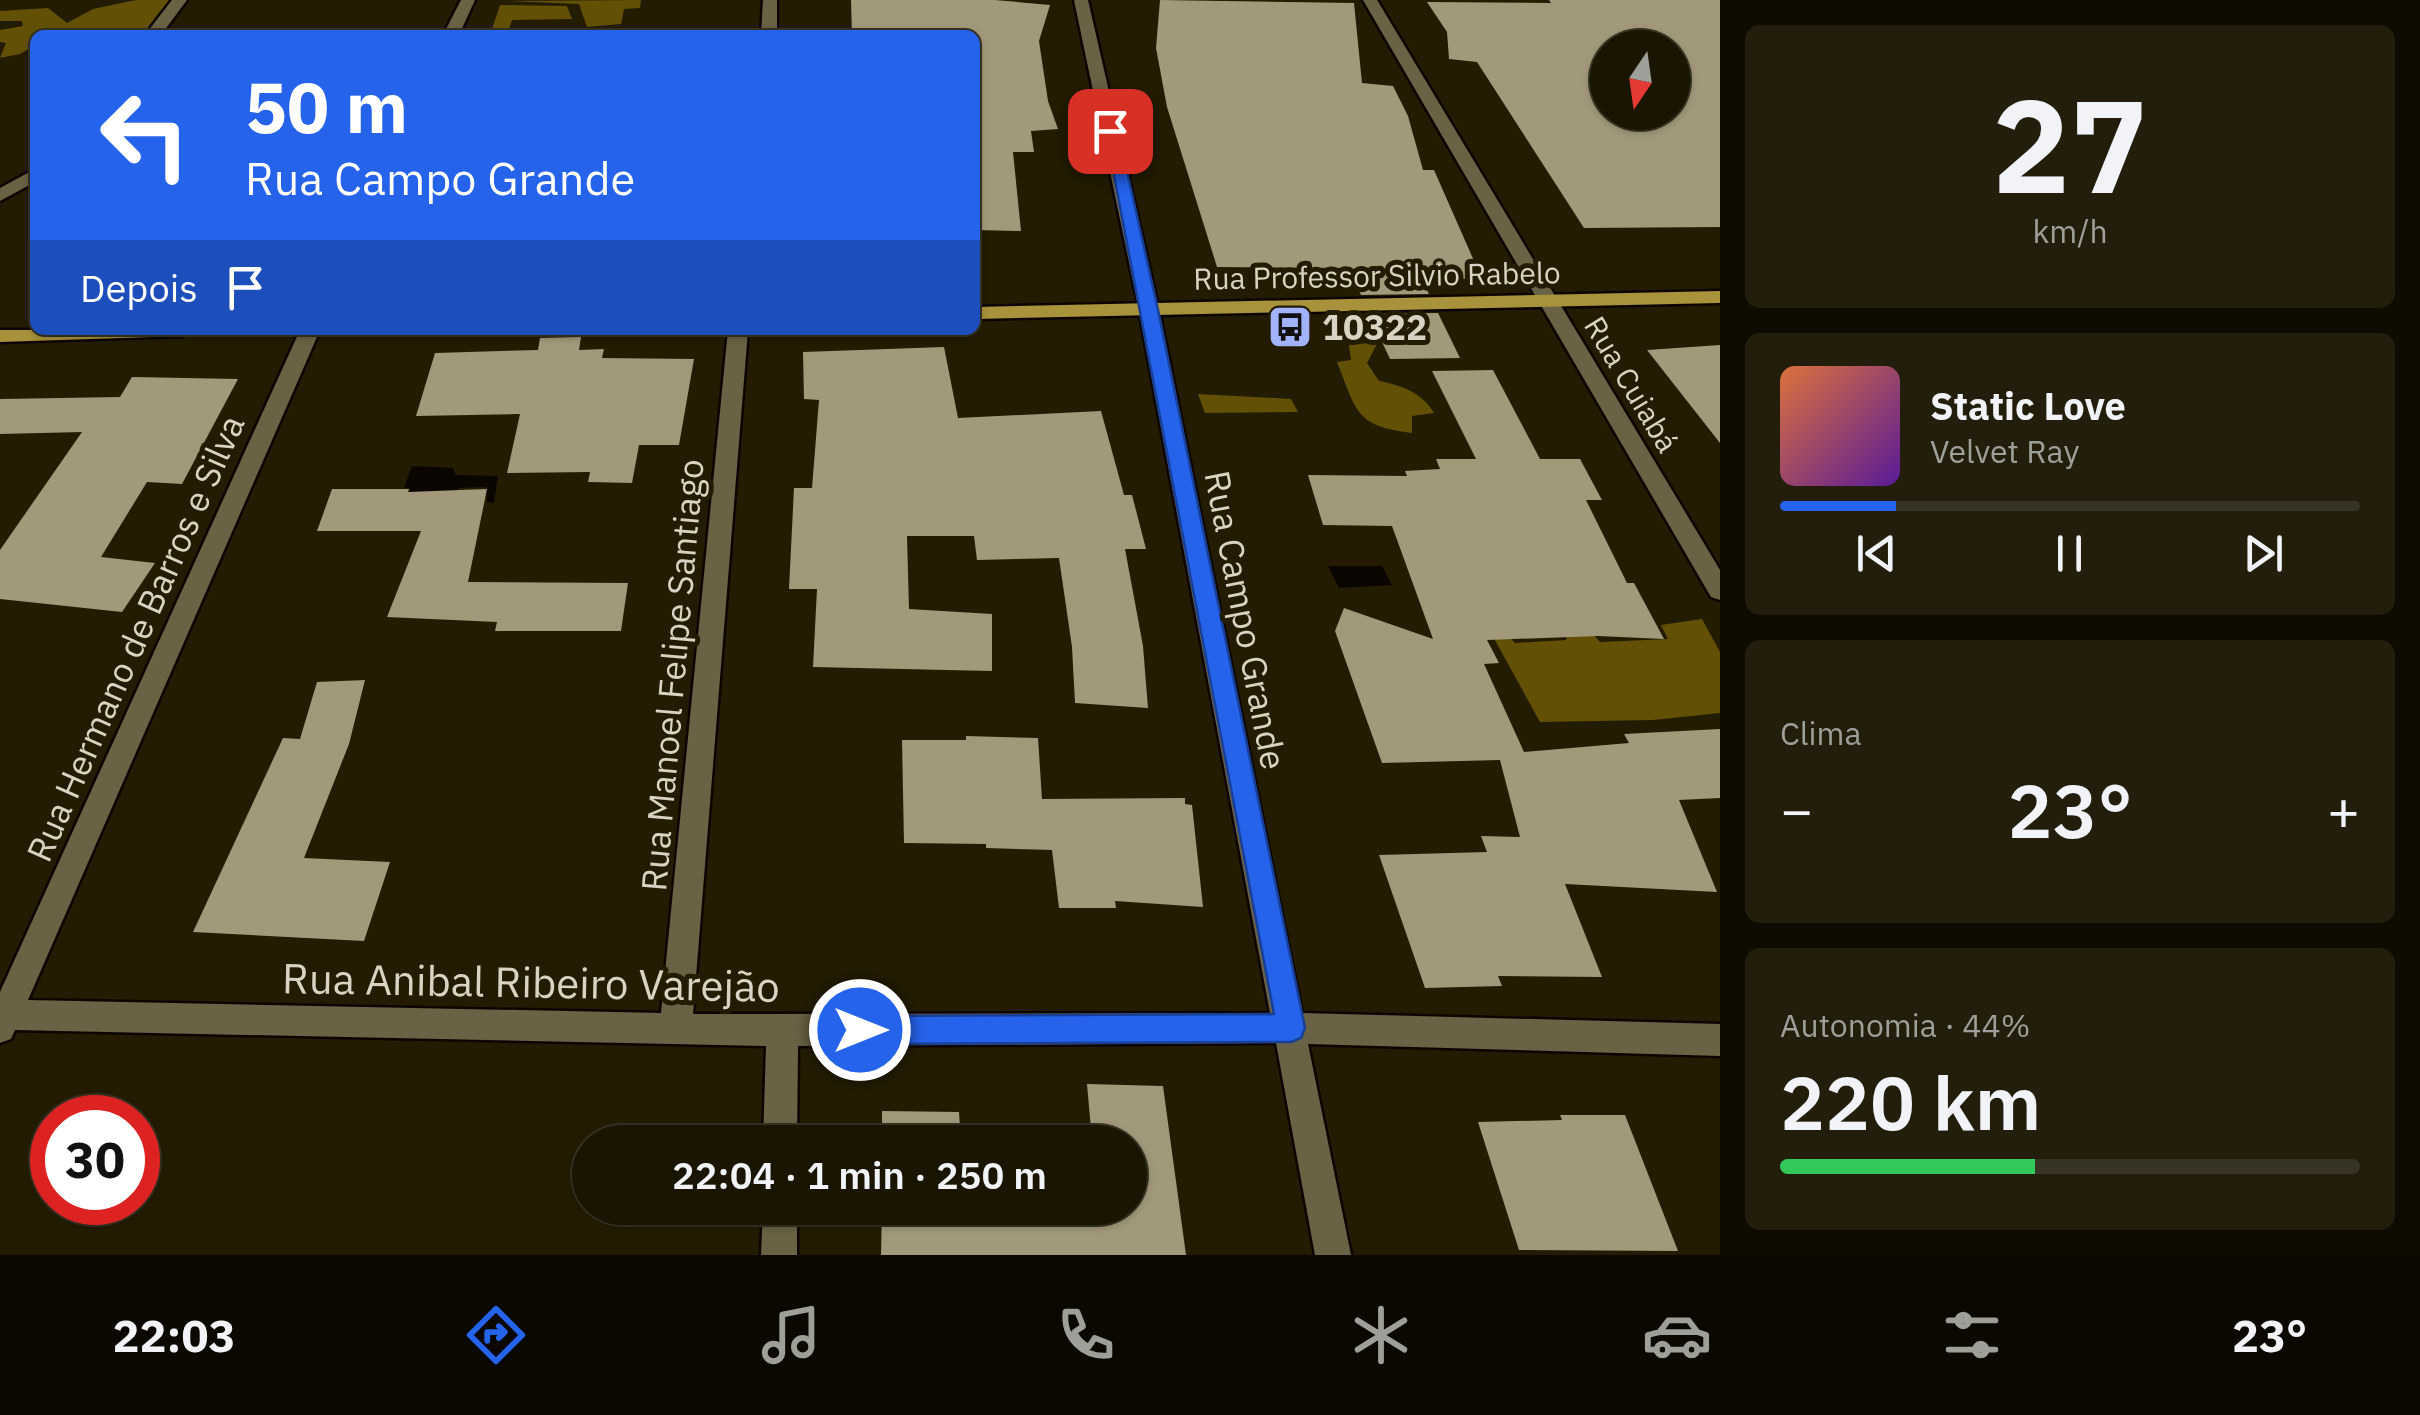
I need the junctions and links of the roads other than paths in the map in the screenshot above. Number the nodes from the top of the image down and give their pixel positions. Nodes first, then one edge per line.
1 (180, 0) edge
2 (468, 0) edge
3 (770, 0) edge
4 (1081, 0) edge
5 (1370, 0) edge
6 (156, 30) edge
7 (454, 30) edge
8 (769, 30) edge
9 (30, 177) edge
10 (0, 196) edge
11 (1720, 297) edge
12 (1548, 301) junction
13 (1149, 310) junction
14 (980, 313) edge
15 (30, 335) edge
16 (308, 335) edge
17 (738, 335) edge
18 (0, 336) edge
19 (1720, 591) edge
20 (2, 1020) edge
21 (676, 1026) junction
22 (1291, 1028) junction
23 (782, 1030) junction
24 (1720, 1040) edge
25 (780, 1125) edge
26 (780, 1225) edge
27 (779, 1255) edge
28 (1333, 1255) edge

1 - 6 street
2 - 7 street
3 - 8 street
4 - 13 street, Rua Campo Grande
5 - 12 street, Rua Cuiabá
9 - 10 street
11 - 12 main road, Rua Professor Silvio Rabelo
12 - 13 main road, Rua Professor Silvio Rabelo
12 - 19 street, Rua Cuiabá
13 - 14 main road, Rua Professor Silvio Rabelo
13 - 22 street, Rua Campo Grande
15 - 18 main road
16 - 20 street, Rua Hermano de Barros e Silva
17 - 21 street, Rua Manoel Felipe Santiago
20 - 21 street, Rua Anibal Ribeiro Varejão
21 - 23 street, Rua Anibal Ribeiro Varejão
22 - 23 street, Rua Anibal Ribeiro Varejão
22 - 24 street, Rua Anibal Ribeiro Varejão
22 - 28 street, Rua Campo Grande
23 - 25 street
26 - 27 street

